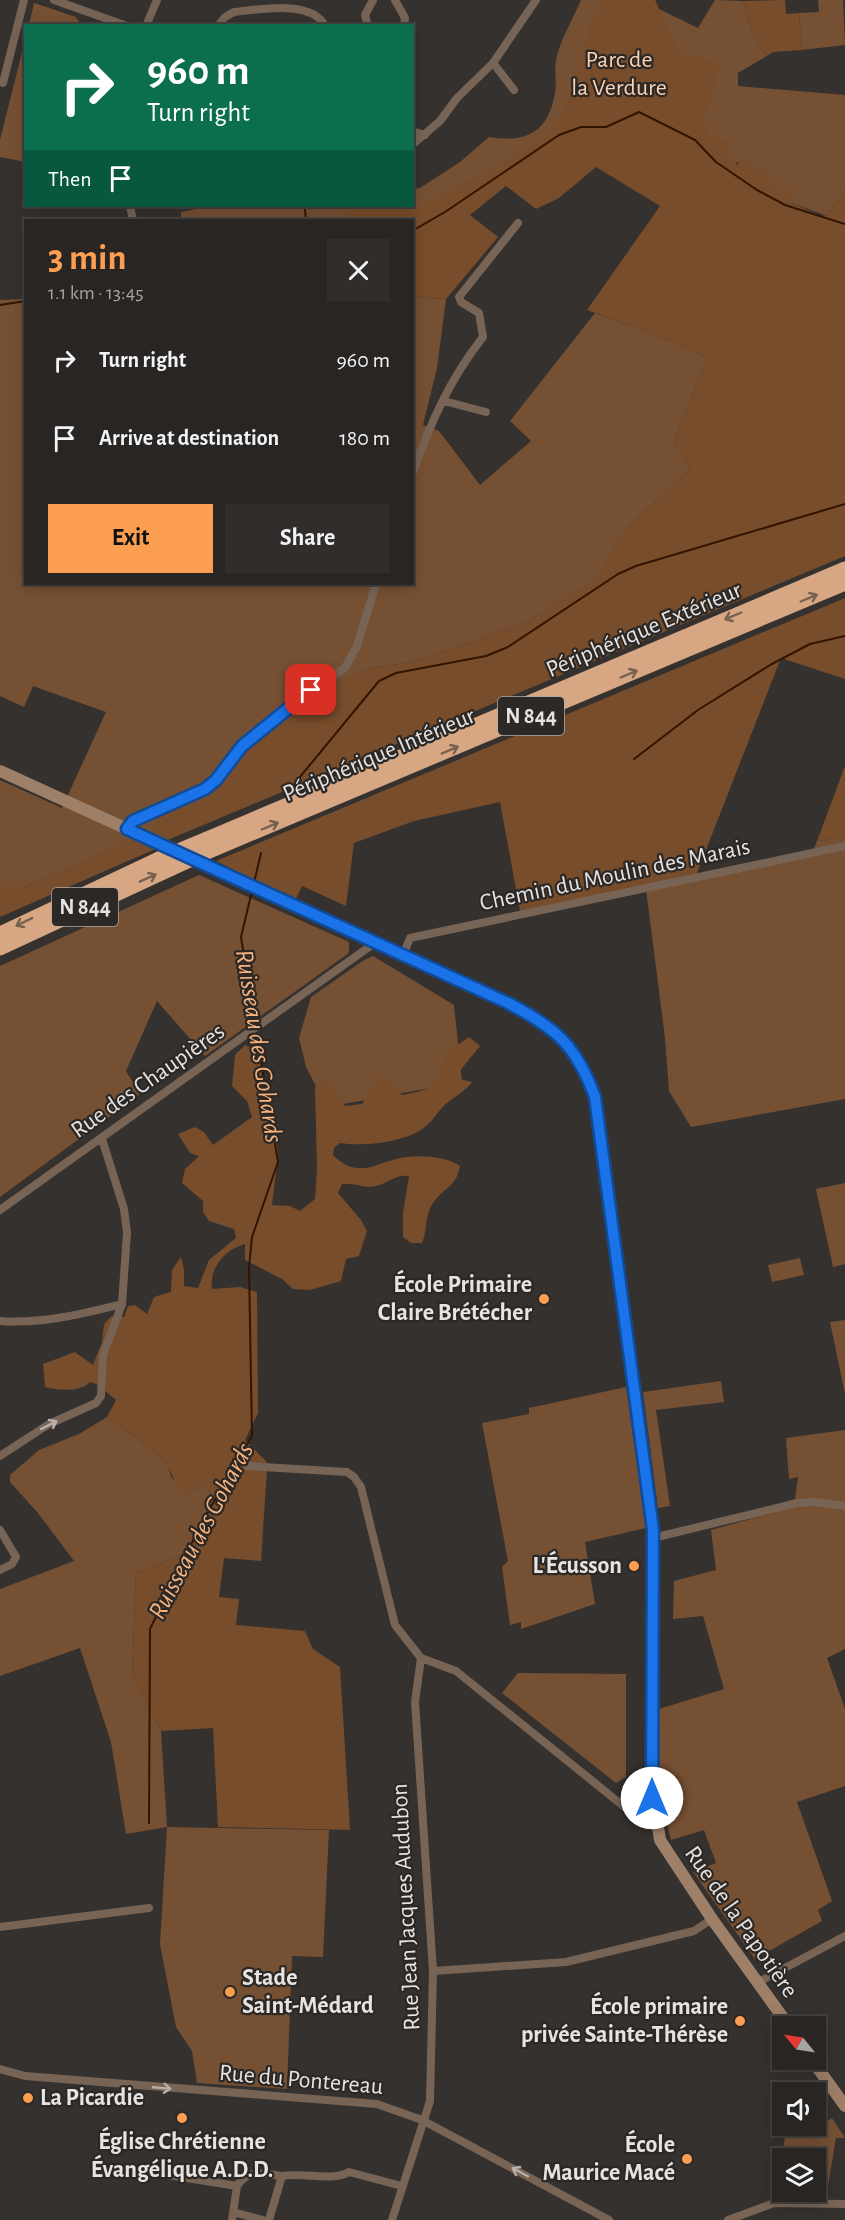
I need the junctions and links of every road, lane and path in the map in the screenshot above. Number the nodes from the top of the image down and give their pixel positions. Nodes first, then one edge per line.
1 (24, 0) edge
2 (54, 0) edge
3 (156, 0) edge
4 (373, 0) edge
5 (395, 0) edge
6 (536, 0) edge
7 (121, 24) edge
8 (147, 24) edge
9 (220, 24) edge
10 (324, 24) edge
11 (367, 24) edge
12 (404, 24) edge
13 (493, 63) junction
14 (0, 82) edge
15 (514, 90) dead end
16 (414, 132) edge
17 (425, 135) junction
18 (414, 143) edge
19 (518, 223) dead end
20 (444, 401) junction
21 (486, 412) dead end
22 (414, 469) edge
23 (845, 569) edge
24 (845, 583) edge
25 (376, 585) edge
26 (0, 771) edge
27 (127, 829) junction
28 (210, 844) junction
29 (845, 846) edge
30 (165, 864) junction
31 (0, 934) edge
32 (376, 942) junction
33 (0, 948) edge
34 (403, 955) junction
35 (102, 1139) junction
36 (0, 1210) edge
37 (122, 1304) junction
38 (0, 1321) edge
39 (0, 1456) edge
40 (247, 1466) dead end
41 (845, 1506) edge
42 (0, 1530) edge
43 (653, 1538) junction
44 (0, 1570) edge
45 (421, 1658) junction
46 (654, 1812) junction
47 (149, 1908) dead end
48 (712, 1919) junction
49 (0, 1927) edge
50 (845, 1936) edge
51 (434, 1971) junction
52 (758, 1983) junction
53 (782, 2016) edge
54 (0, 2069) edge
55 (819, 2070) edge
56 (845, 2106) edge
57 (423, 2120) junction
58 (150, 2172) dead end
59 (282, 2176) junction
60 (237, 2186) junction
61 (402, 2186) junction
62 (845, 2204) edge
63 (233, 2216) edge
64 (263, 2220) edge
65 (268, 2220) edge
66 (392, 2220) edge
67 (609, 2220) edge
68 (728, 2220) edge

1 - 14 street
2 - 7 street
3 - 8 street
4 - 11 street
5 - 12 street
6 - 13 street
9 - 10 street
13 - 15 street
13 - 17 street
16 - 17 street
17 - 18 street
19 - 20 street
20 - 21 street
20 - 22 street
23 -> 28 highway, Périphérique Extérieur / N 844
28 -> 24 highway, Périphérique Intérieur / N 844
25 - 27 street
26 - 27 street, Rue de la Papotière
27 - 32 street, Rue de la Papotière
28 - 30 highway, Périphérique Intérieur / N 844, bridge
29 - 34 street, Chemin du Moulin des Marais
30 -> 31 highway, N 844
33 -> 30 highway, Périphérique Intérieur / N 844
32 - 34 street, Rue de la Papotière
32 - 35 street, Rue des Chaupières
34 - 43 street, Rue de la Papotière
35 - 36 street, Rue des Chaupières
35 - 37 street
37 - 38 street
39 -> 37 street
40 - 45 street
41 - 43 street
42 - 44 street
43 - 46 street, Rue de la Papotière
45 - 46 street
45 - 51 street, Rue Jean Jacques Audubon
46 - 48 street, Rue de la Papotière
47 - 49 street
48 - 51 street
48 - 52 street, Rue de la Papotière
50 - 52 street
51 - 57 street, Rue Jean Jacques Audubon
52 - 53 street, Rue de la Papotière
54 -> 57 street, Rue du Pontereau
55 - 56 street
57 - 61 street, Rue Jean Jacques Audubon
67 -> 57 street, Rue du Pontereau
58 - 60 street
59 - 60 street
59 - 61 street
59 - 65 street
60 - 63 street
61 - 66 street, Rue Jean Jacques Audubon
62 - 68 street
63 - 64 street

